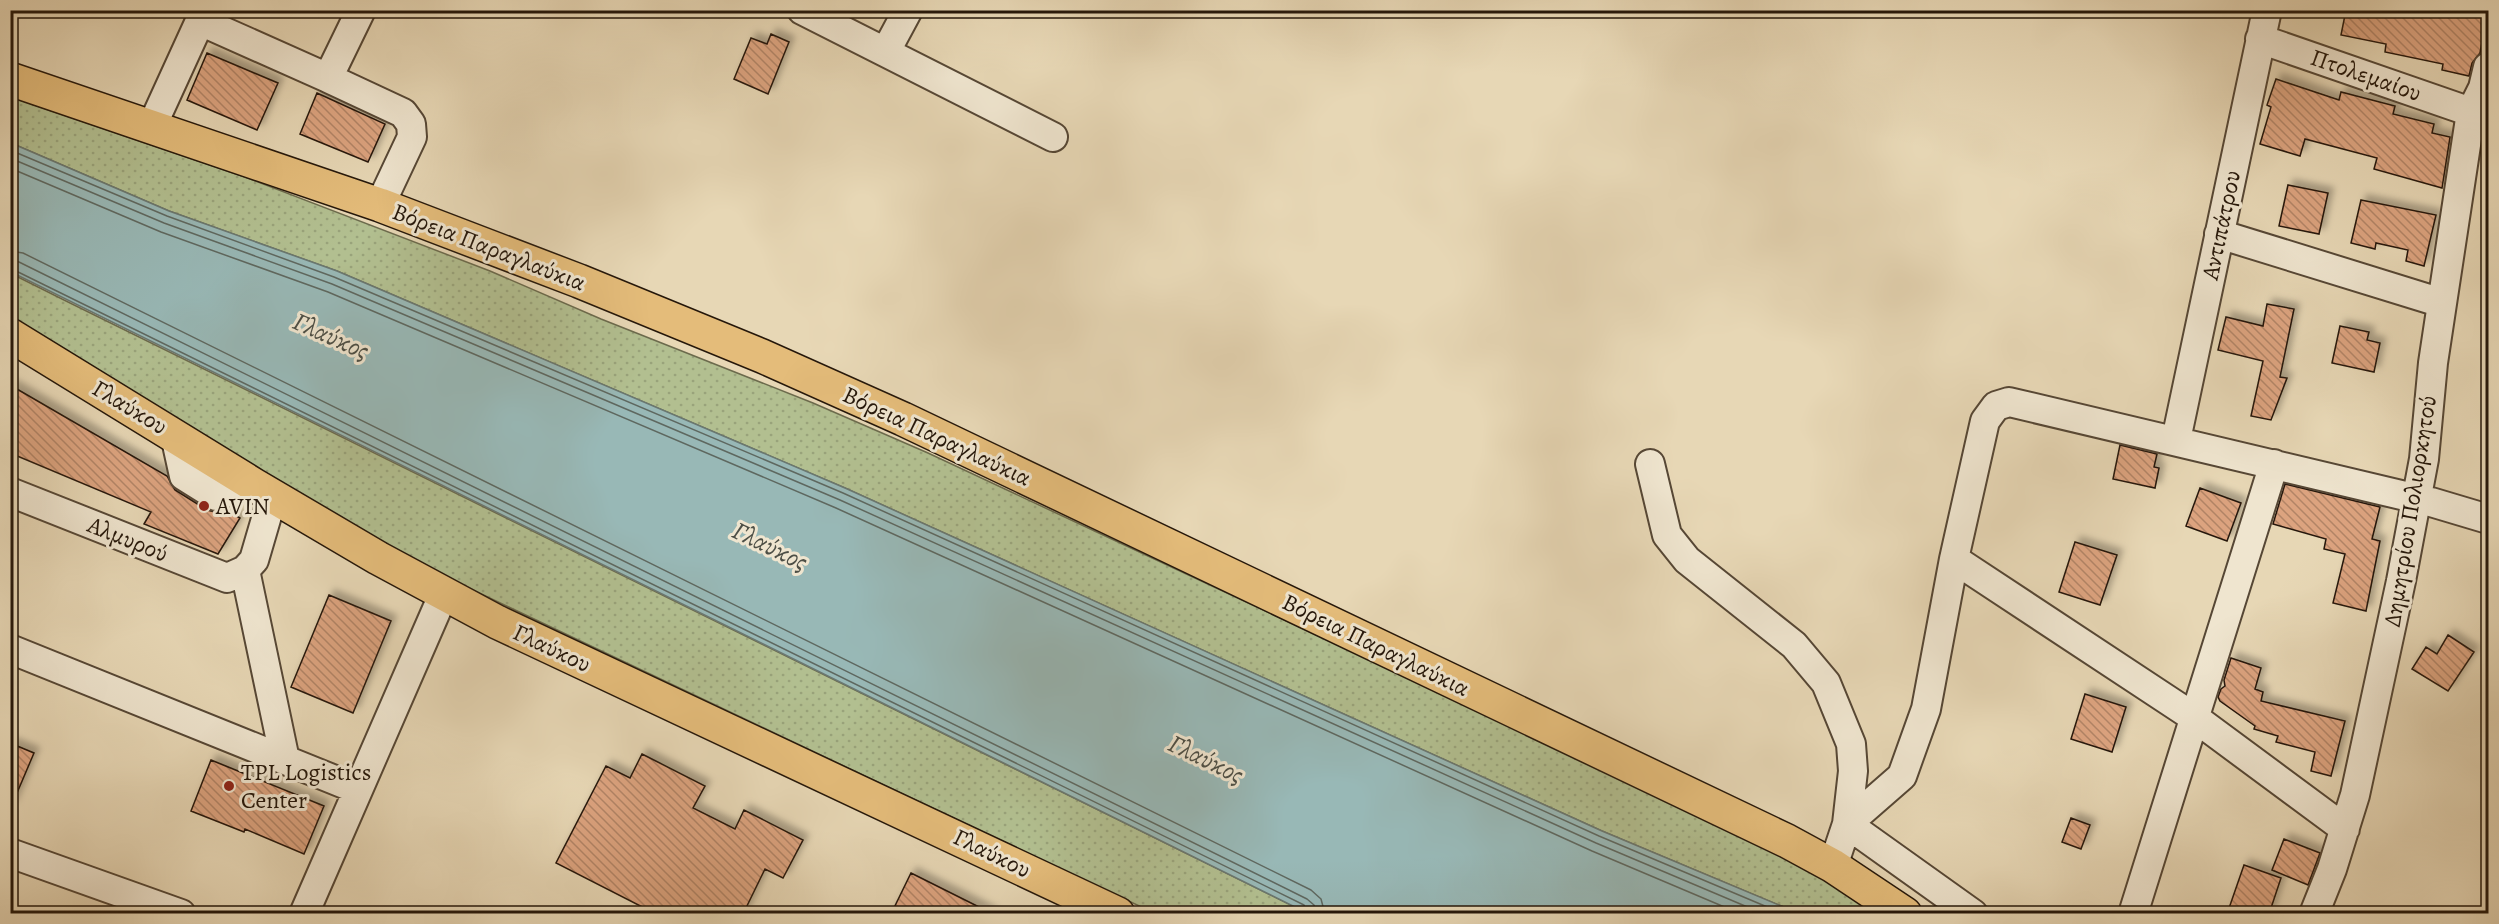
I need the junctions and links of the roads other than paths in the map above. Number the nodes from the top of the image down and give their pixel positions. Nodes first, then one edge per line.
1 (360, 10) edge
2 (802, 10) edge
3 (908, 10) edge
4 (2267, 10) edge
5 (202, 16) edge
6 (2260, 39) junction
7 (886, 51) junction
8 (2488, 68) edge
9 (328, 78) junction
10 (10, 79) edge
11 (2480, 104) edge
12 (152, 126) junction
13 (1053, 137) dead end
14 (380, 206) junction
15 (2219, 234) junction
16 (2442, 303) junction
17 (10, 336) edge
18 (2176, 440) junction
19 (1650, 464) dead end
20 (2274, 464) junction
21 (262, 489) junction
22 (10, 492) edge
23 (2416, 498) junction
24 (2488, 519) edge
25 (1954, 559) junction
26 (245, 570) junction
27 (444, 593) junction
28 (10, 649) edge
29 (2195, 718) junction
30 (285, 760) junction
31 (357, 789) junction
32 (1847, 824) junction
33 (2345, 829) junction
34 (10, 853) edge
35 (1833, 866) junction
36 (1085, 906) edge
37 (182, 914) edge
38 (304, 914) edge
39 (1118, 914) edge
40 (1905, 914) edge
41 (1973, 914) edge
42 (2133, 914) edge
43 (2314, 914) edge

1 - 9 street
2 - 7 street
3 - 7 street
4 - 6 street, Αντιπάτρου
5 - 9 street
5 - 12 street
6 - 11 street, Πτολεμαίου
6 - 15 street, Αντιπάτρου
7 - 13 street
8 - 11 street, Δημητρίου Πολιορκητού
9 - 14 street
10 - 12 main road, Βόρεια Παραγλαύκια
11 - 16 street, Δημητρίου Πολιορκητού
12 - 14 main road, Βόρεια Παραγλαύκια
14 - 35 main road, Βόρεια Παραγλαύκια
15 - 16 street
15 - 18 street, Αντιπάτρου
16 - 23 street, Δημητρίου Πολιορκητού
17 - 21 main road, Γλαύκου
18 - 20 street
18 - 25 street
19 - 32 street
20 - 23 street
20 - 29 street
21 - 26 street
21 - 27 main road, Γλαύκου
22 - 26 street, Αλμυρού
23 - 24 street
23 - 33 street, Δημητρίου Πολιορκητού
25 - 29 street
25 - 32 street
26 - 30 street
27 - 31 street
27 - 36 main road, Γλαύκου
28 - 30 street
29 - 33 street
29 - 42 street
30 - 31 street
31 - 38 street
32 - 35 street
32 - 41 street
33 - 43 street, Δημητρίου Πολιορκητού
34 - 37 street
35 - 40 main road, Βόρεια Παραγλαύκια
36 - 39 main road, Γλαύκου

